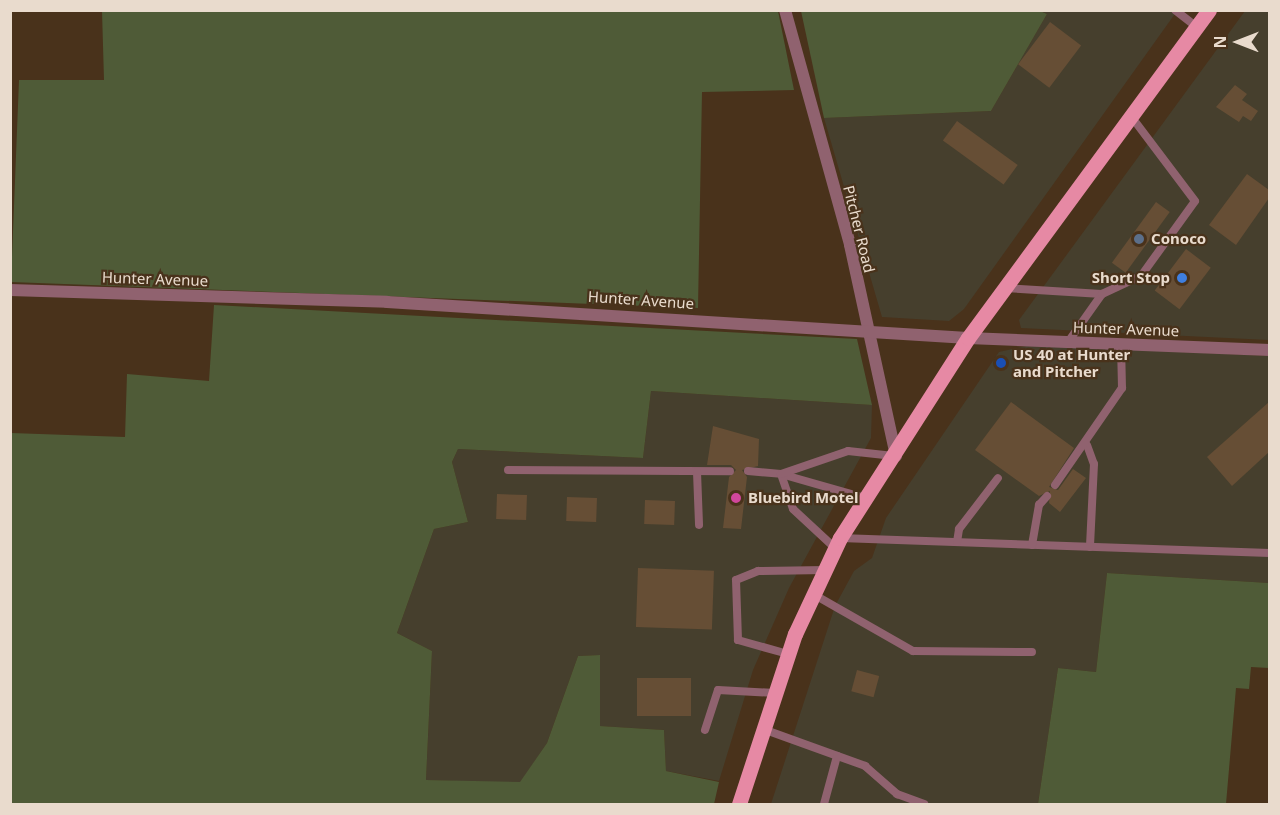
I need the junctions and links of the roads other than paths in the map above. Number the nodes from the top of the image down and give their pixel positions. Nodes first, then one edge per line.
1 (785, 10) edge
2 (1175, 10) edge
3 (1209, 10) edge
4 (1197, 27) junction
5 (1131, 116) junction
6 (1004, 288) junction
7 (10, 290) edge
8 (1102, 294) junction
9 (867, 330) junction
10 (968, 338) junction
11 (1068, 342) junction
12 (1121, 344) junction
13 (1269, 350) edge
14 (1087, 445) junction
15 (896, 456) junction
16 (508, 470) dead end
17 (730, 471) dead end
18 (748, 471) dead end
19 (697, 472) junction
20 (781, 474) junction
21 (998, 478) dead end
22 (1055, 485) dead end
23 (1047, 496) dead end
24 (865, 498) junction
25 (699, 525) dead end
26 (957, 542) junction
27 (838, 543) junction
28 (1032, 544) junction
29 (1090, 547) junction
30 (1269, 553) edge
31 (825, 570) junction
32 (813, 594) junction
33 (1032, 652) dead end
34 (788, 654) junction
35 (775, 693) junction
36 (763, 729) junction
37 (705, 730) dead end
38 (837, 756) junction
39 (740, 804) edge
40 (824, 804) edge
41 (924, 804) edge

1 - 9 street, Pitcher Road
2 - 4 lane
3 - 4 main road
4 - 5 main road
5 - 6 main road
5 - 8 lane
6 - 8 lane
6 - 10 main road
7 - 9 street, Hunter Avenue
8 - 11 lane
9 - 10 street, Hunter Avenue
9 - 15 street, Pitcher Road
10 - 11 street, Hunter Avenue
10 - 15 main road
11 - 12 street, Hunter Avenue
12 - 13 street, Hunter Avenue
12 - 14 lane
14 - 22 lane
14 - 29 lane
15 - 20 lane
15 - 24 main road
16 - 19 lane
17 - 19 lane
18 - 20 lane
19 - 25 lane
20 - 24 lane
20 - 27 lane
21 - 26 lane
23 - 28 lane
24 - 27 main road
26 - 27 lane
26 - 28 lane
27 - 31 main road
28 - 29 lane
29 - 30 lane
31 - 32 main road
31 - 34 lane
32 - 33 lane
32 - 34 main road
34 - 35 main road
35 - 36 main road
35 - 37 lane
36 - 38 lane
36 - 39 main road
38 - 40 lane
38 - 41 lane

